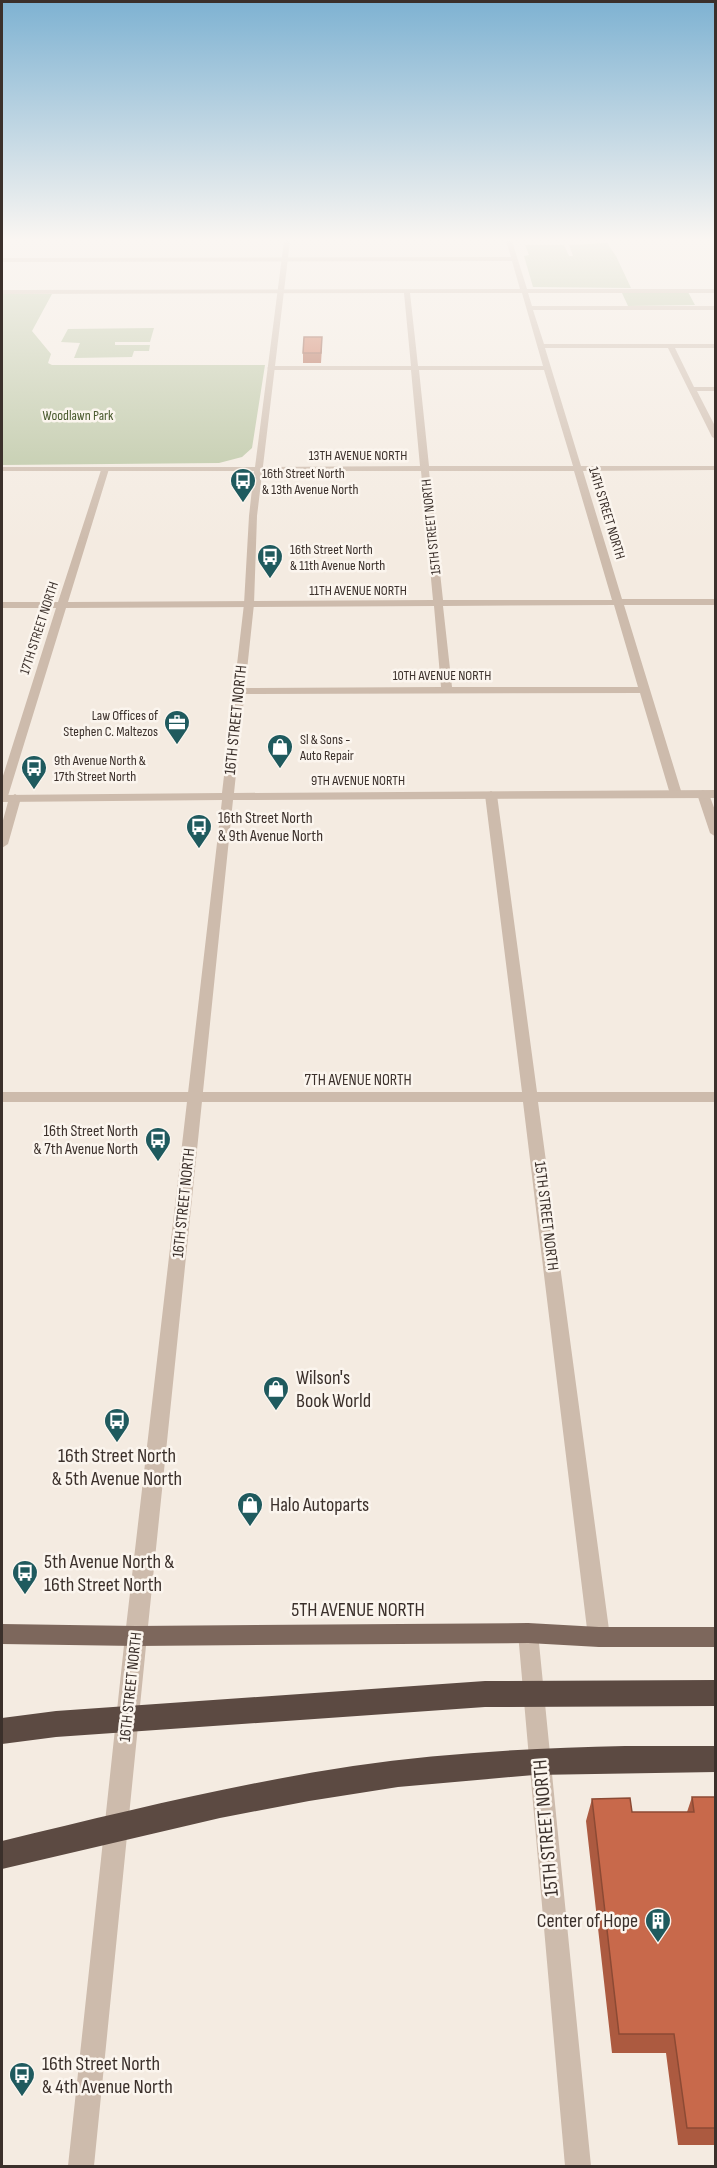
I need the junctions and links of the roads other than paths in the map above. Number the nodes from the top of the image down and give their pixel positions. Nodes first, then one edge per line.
1 (274, 342) edge
2 (412, 342) edge
3 (540, 342) edge
4 (541, 346) junction
5 (670, 346) junction
6 (716, 346) edge
7 (271, 368) junction
8 (414, 368) junction
9 (547, 368) junction
10 (691, 389) junction
11 (716, 389) edge
12 (716, 437) edge
13 (261, 450) junction
14 (425, 468) junction
15 (578, 468) junction
16 (716, 468) edge
17 (2, 469) edge
18 (105, 469) junction
19 (197, 469) junction
20 (259, 469) junction
21 (716, 602) edge
22 (438, 603) junction
23 (618, 603) junction
24 (62, 604) junction
25 (249, 604) junction
26 (2, 605) edge
27 (447, 690) junction
28 (645, 690) junction
29 (240, 691) junction
30 (676, 794) junction
31 (709, 794) edge
32 (228, 795) junction
33 (491, 795) junction
34 (2, 797) edge
35 (15, 798) junction
36 (716, 833) edge
37 (2, 844) edge
38 (2, 1097) edge
39 (716, 1097) edge
40 (195, 1098) junction
41 (532, 1098) junction
42 (528, 1633) junction
43 (2, 1634) edge
44 (136, 1636) junction
45 (599, 1637) junction
46 (716, 1637) edge
47 (716, 1694) edge
48 (2, 1731) edge
49 (716, 1759) edge
50 (2, 1855) edge
51 (81, 2166) edge
52 (578, 2166) edge

1 - 7 street, 16TH STREET NORTH
2 - 8 street, 15TH STREET NORTH
3 - 4 street, 14TH STREET NORTH
4 - 5 street
4 - 9 street, 14TH STREET NORTH
5 - 6 street
5 - 10 street
7 - 8 street
7 - 13 street, 16TH STREET NORTH
8 - 9 street
8 - 14 street, 15TH STREET NORTH
9 - 15 street, 14TH STREET NORTH
10 - 11 street
10 - 12 street
13 - 19 street
13 - 20 street, 16TH STREET NORTH
14 - 15 street, 13TH AVENUE NORTH
14 - 20 street, 13TH AVENUE NORTH
14 - 22 street, 15TH STREET NORTH
15 - 16 street, 13TH AVENUE NORTH
15 - 23 street, 14TH STREET NORTH
17 - 18 street, 13TH AVENUE NORTH
18 - 19 street, 13TH AVENUE NORTH
18 - 24 street, 17TH STREET NORTH
19 - 20 street, 13TH AVENUE NORTH
20 - 25 street, 16TH STREET NORTH
21 - 23 street, 11TH AVENUE NORTH
22 - 23 street, 11TH AVENUE NORTH
22 - 25 street, 11TH AVENUE NORTH
22 - 27 street, 15TH STREET NORTH
23 - 28 street, 14TH STREET NORTH
24 - 25 street, 11TH AVENUE NORTH
24 - 26 street, 11TH AVENUE NORTH
24 - 34 street, 17TH STREET NORTH
25 - 29 street, 16TH STREET NORTH
27 - 28 street, 10TH AVENUE NORTH
27 - 29 street, 10TH AVENUE NORTH
28 - 30 street, 14TH STREET NORTH
29 - 32 street, 16TH STREET NORTH
30 - 31 street, 9TH AVENUE NORTH
30 - 33 street, 9TH AVENUE NORTH
31 - 36 street
32 - 33 street, 9TH AVENUE NORTH
32 - 35 street, 9TH AVENUE NORTH
32 - 40 street, 16TH STREET NORTH
33 - 41 street, 15TH STREET NORTH
34 - 35 street, 9TH AVENUE NORTH
35 - 37 street
38 - 40 street, 7TH AVENUE NORTH
39 - 41 street, 7TH AVENUE NORTH
40 - 41 street, 7TH AVENUE NORTH
40 - 44 street, 16TH STREET NORTH
41 - 45 street, 15TH STREET NORTH
42 - 44 main road, 5TH AVENUE NORTH
42 - 45 main road, 5TH AVENUE NORTH
42 - 52 street, 15TH STREET NORTH
43 - 44 main road, 5TH AVENUE NORTH
44 - 51 street, 16TH STREET NORTH
45 - 46 main road, 5TH AVENUE NORTH
47 - 48 highway
49 - 50 highway

